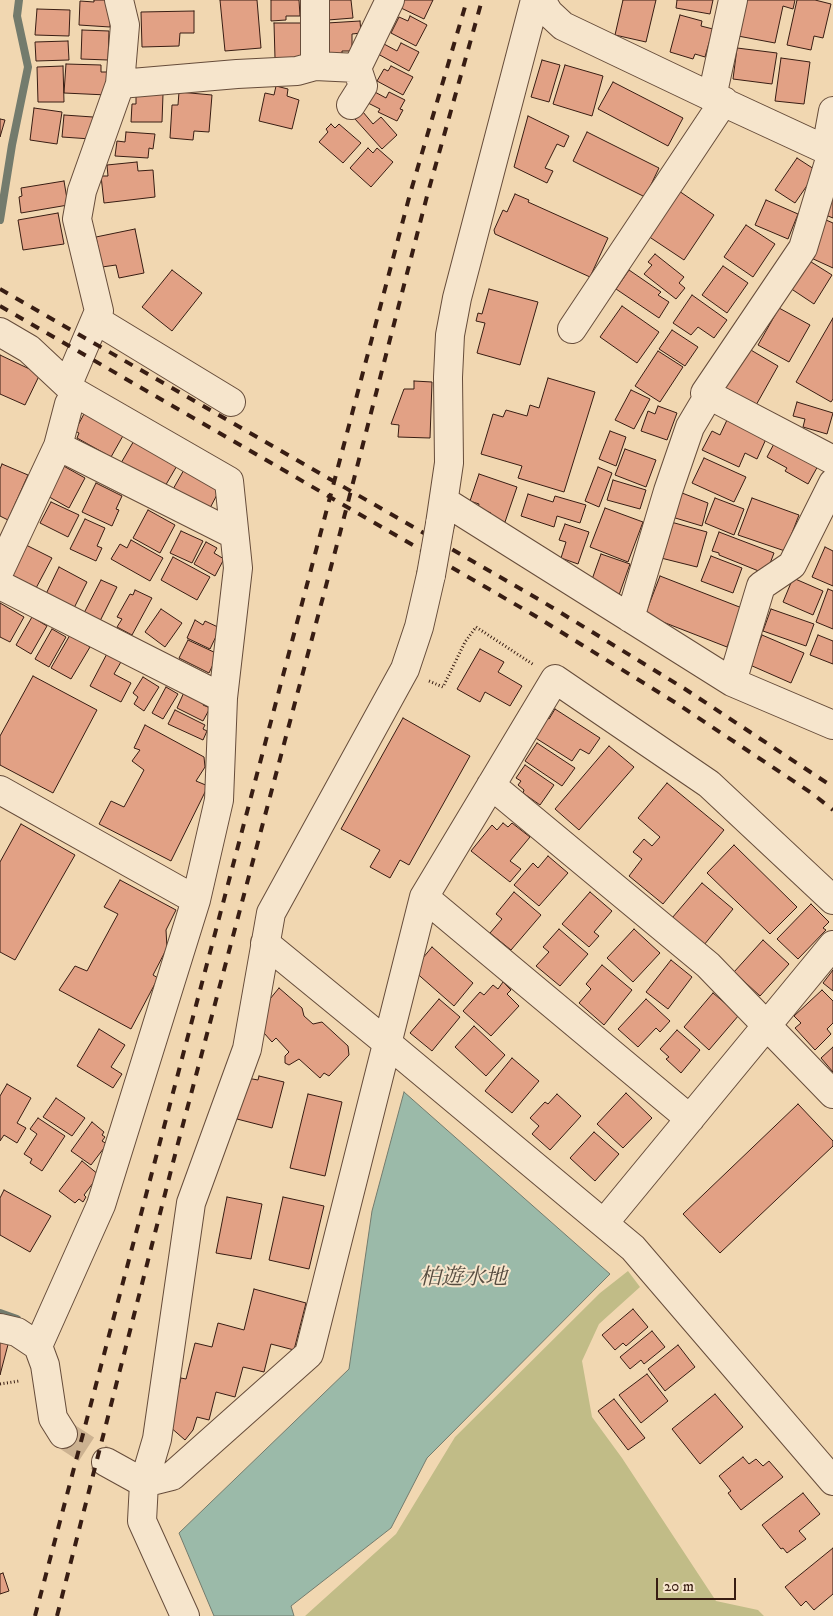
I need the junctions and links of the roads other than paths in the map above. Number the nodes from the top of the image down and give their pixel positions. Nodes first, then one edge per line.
1 (119, 0) edge
2 (390, 0) edge
3 (535, 0) edge
4 (541, 0) edge
5 (733, 0) edge
6 (315, 1) dead end
7 (315, 66) junction
8 (357, 68) junction
9 (120, 84) junction
10 (718, 99) junction
11 (351, 105) dead end
12 (833, 111) edge
13 (830, 151) edge
14 (96, 320) junction
15 (572, 329) dead end
16 (0, 332) edge
17 (72, 388) junction
18 (709, 395) junction
19 (231, 402) dead end
20 (58, 446) junction
21 (833, 460) edge
22 (833, 483) edge
23 (442, 513) junction
24 (233, 534) junction
25 (0, 570) edge
26 (0, 585) edge
27 (630, 618) junction
28 (732, 682) junction
29 (223, 698) junction
30 (833, 724) edge
31 (492, 785) junction
32 (0, 790) edge
33 (424, 897) junction
34 (196, 900) junction
35 (833, 900) edge
36 (264, 943) junction
37 (833, 945) edge
38 (766, 1026) junction
39 (386, 1042) junction
40 (833, 1094) edge
41 (690, 1119) junction
42 (604, 1223) junction
43 (0, 1328) edge
44 (38, 1346) junction
45 (62, 1434) tunnel mouth
46 (106, 1462) tunnel mouth
47 (832, 1478) edge
48 (144, 1483) junction
49 (185, 1616) edge

1 - 9 street
2 - 8 street
3 - 23 street
4 - 10 street
5 - 10 street
6 - 7 street
7 - 8 street
7 - 9 street
8 - 11 street
9 - 14 street
10 - 13 street
10 - 15 street
12 - 13 street
13 - 18 street
14 - 17 street
14 - 19 street
16 - 17 street
17 - 20 street
17 - 24 street
18 - 21 street
18 - 27 street
20 - 24 street
20 - 25 street
22 - 28 street
23 - 27 street
23 - 36 street, bridge
24 - 29 street
26 - 29 street
27 - 28 street
28 - 30 street
29 - 34 street
31 - 33 street
31 - 35 street
31 - 38 street
32 - 34 street
33 - 39 street
33 - 41 street
34 - 44 street
36 - 39 street
36 - 48 street
37 - 38 street
38 - 40 street
38 - 41 street
39 - 42 street
39 - 48 street
41 - 42 street
42 - 47 street
43 - 44 street
44 - 45 street
46 - 48 street
48 - 49 street

